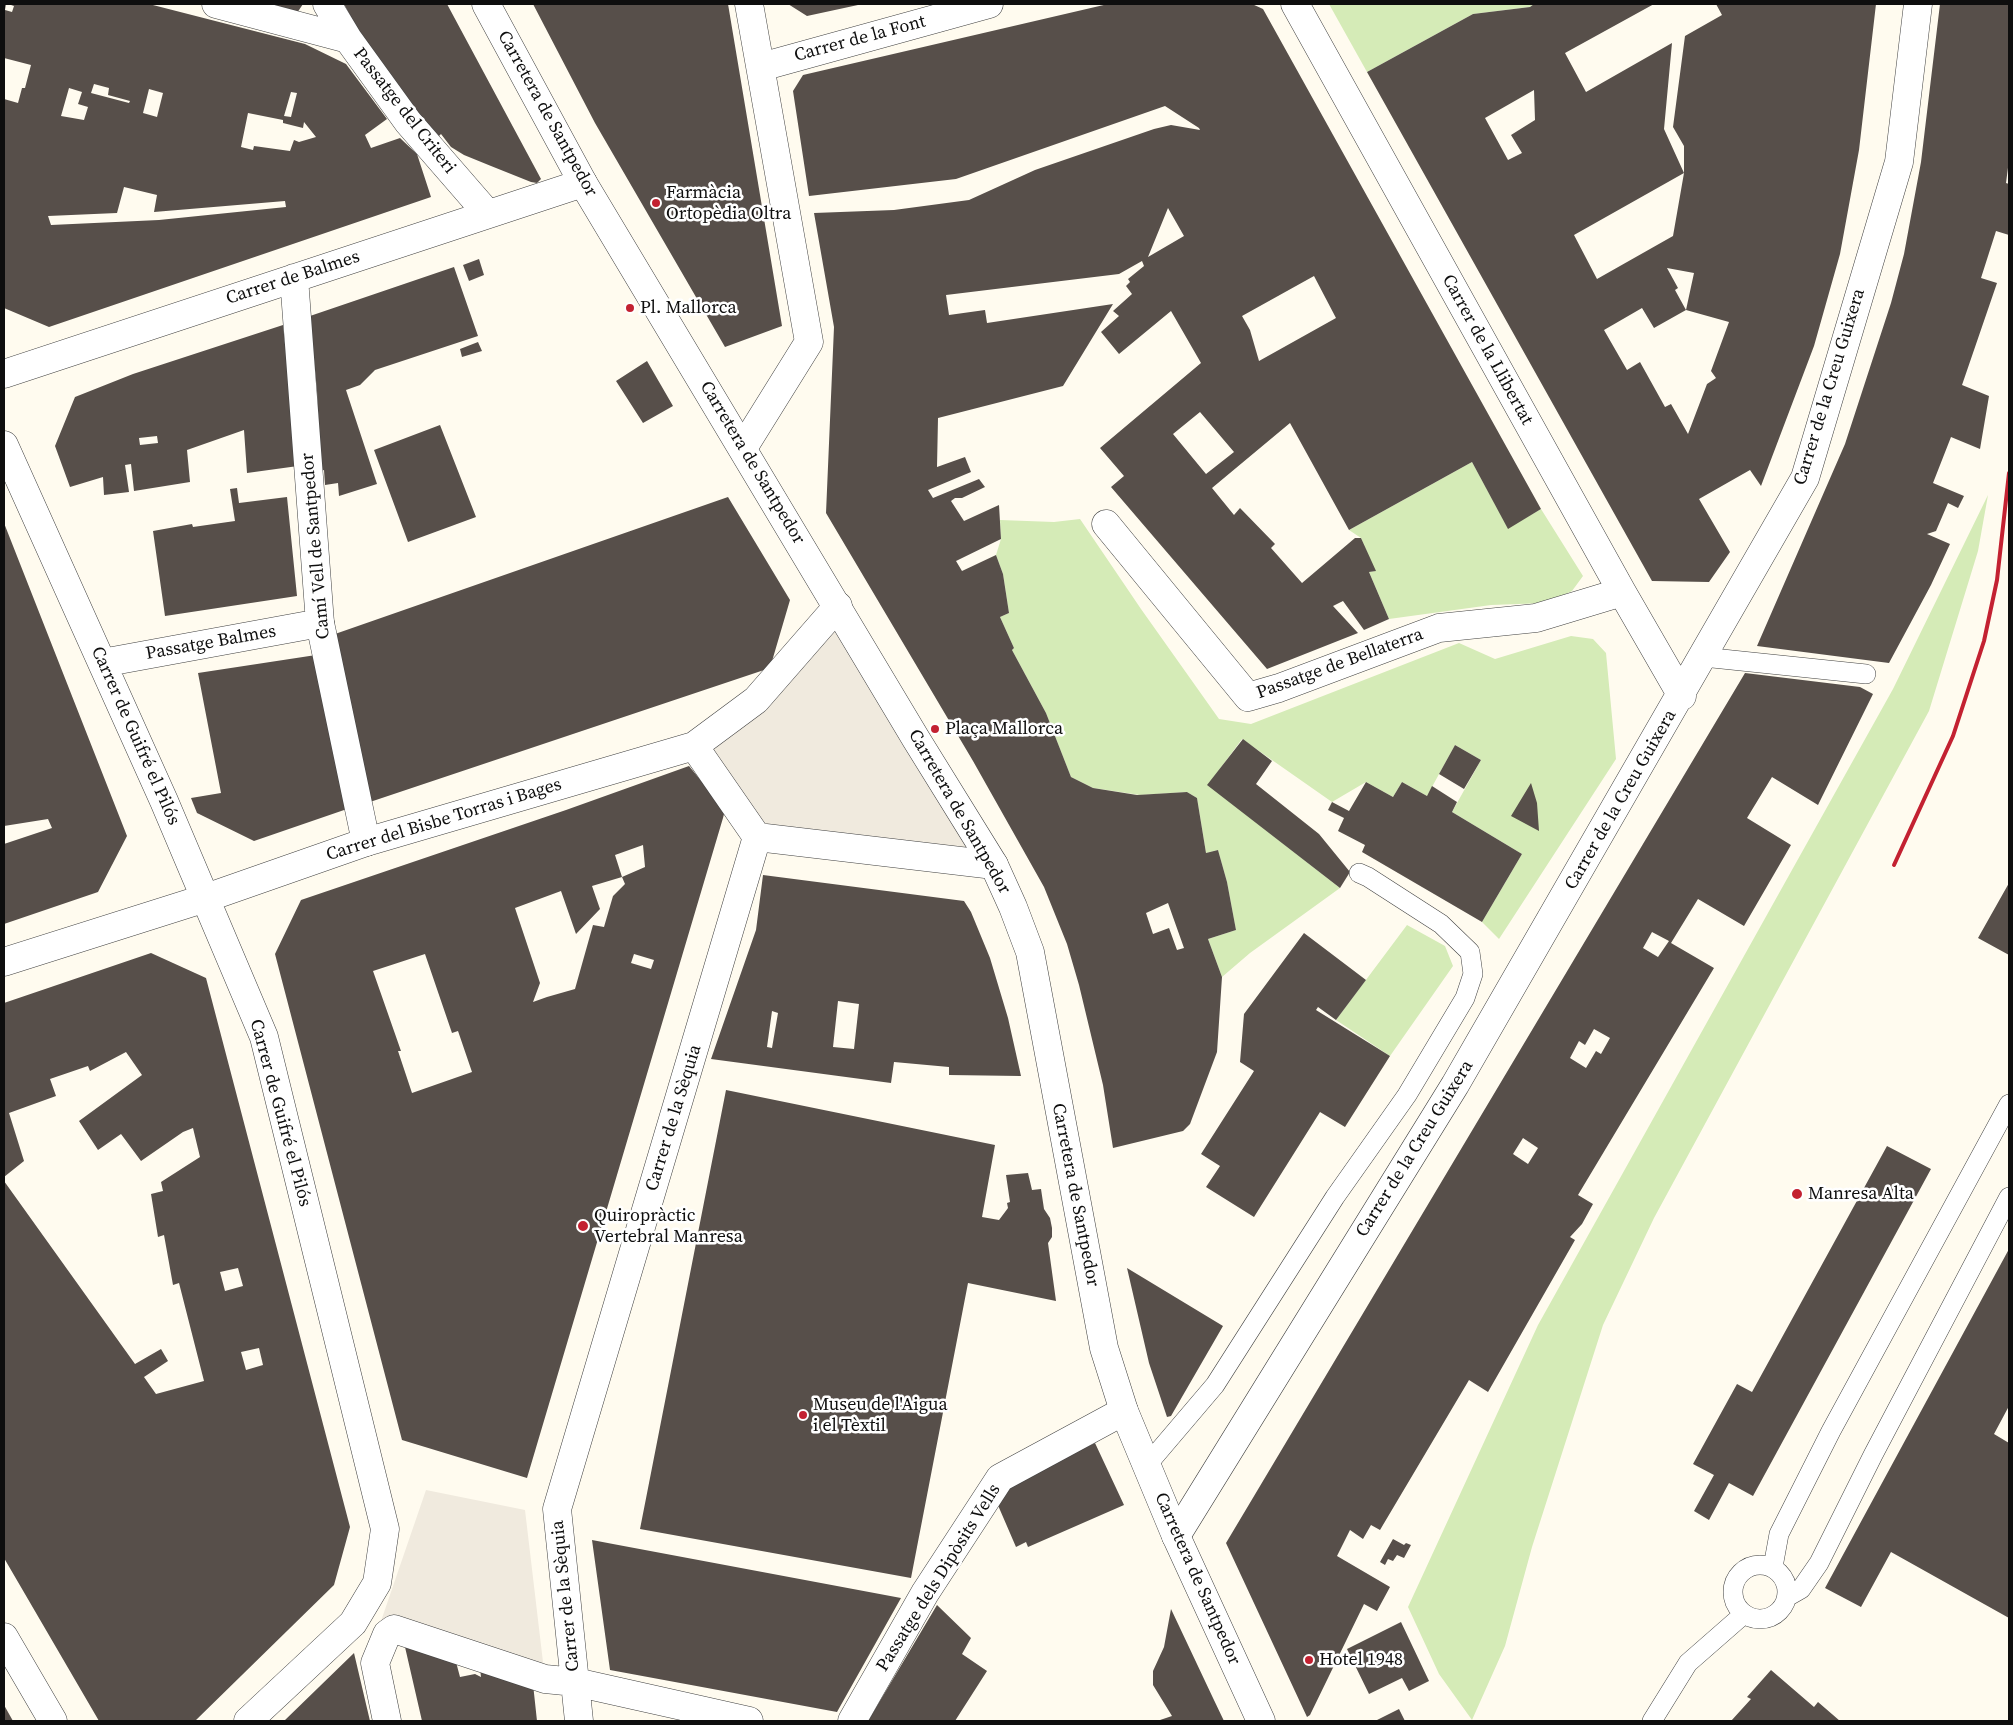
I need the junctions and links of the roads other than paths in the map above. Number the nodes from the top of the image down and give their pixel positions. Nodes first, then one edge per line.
1 (216, 4) edge
2 (327, 4) edge
3 (486, 4) edge
4 (750, 4) edge
5 (989, 4) edge
6 (1295, 4) edge
7 (1918, 4) edge
8 (348, 39) junction
9 (761, 67) junction
10 (583, 183) junction
11 (487, 213) junction
12 (294, 278) junction
13 (4, 374) edge
14 (4, 445) edge
15 (743, 448) junction
16 (1106, 524) dead end
17 (1622, 592) junction
18 (838, 606) junction
19 (320, 623) junction
20 (1704, 657) junction
21 (102, 663) junction
22 (1866, 674) dead end
23 (1682, 696) junction
24 (694, 746) junction
25 (757, 837) junction
26 (366, 842) junction
27 (994, 865) junction
28 (1359, 873) dead end
29 (206, 898) junction
30 (4, 962) edge
31 (2009, 1104) edge
32 (2009, 1197) edge
33 (1124, 1411) junction
34 (1147, 1465) junction
35 (1176, 1536) junction
36 (1773, 1567) junction
37 (1787, 1597) junction
38 (1744, 1614) junction
39 (4, 1637) edge
40 (575, 1682) junction
41 (252, 1718) edge
42 (53, 1721) edge
43 (387, 1721) edge
44 (579, 1721) edge
45 (749, 1721) edge
46 (852, 1721) edge
47 (1261, 1721) edge
48 (1652, 1721) edge

1 - 8 street
2 - 8 street, Passatge del Criteri
3 - 10 street, Carretera de Santpedor
4 - 9 street
5 - 9 street, Carrer de la Font
6 - 17 street, Carrer de la Llibertat
7 - 20 street, Carrer de la Creu Guixera
8 - 11 street, Passatge del Criteri
9 - 15 street
10 - 11 street, Carrer de Balmes
10 - 15 street, Carretera de Santpedor
11 - 12 street, Carrer de Balmes
12 - 13 street, Carrer de Balmes
12 - 19 street, Camí Vell de Santpedor
14 - 21 street, Carrer de Guifré el Pilós
15 - 18 street, Carretera de Santpedor
16 - 17 street, Passatge de Bellaterra
17 - 23 street, Carrer de la Llibertat
18 - 24 street, Carrer del Bisbe Torras i Bages
18 - 27 street, Carretera de Santpedor
19 - 21 street, Passatge Balmes
19 - 26 street, Camí Vell de Santpedor
20 - 22 lane
20 - 23 street, Carrer de la Creu Guixera
21 - 29 street, Carrer de Guifré el Pilós
23 - 35 street, Carrer de la Creu Guixera
24 - 25 street
24 - 26 street, Carrer del Bisbe Torras i Bages
25 - 27 street
25 - 40 street, Carrer de la Sèquia
26 - 29 street, Carrer del Bisbe Torras i Bages
27 - 33 street, Carretera de Santpedor
28 - 34 lane
29 - 30 street, Carrer del Bisbe Torras i Bages
29 - 41 street, Carrer de Guifré el Pilós
31 - 36 lane
32 - 37 lane
33 - 34 street, Carretera de Santpedor
33 - 46 street, Passatge dels Dipòsits Vells
34 - 35 street, Carretera de Santpedor
35 - 47 street, Carretera de Santpedor
36 - 37 lane
36 - 38 lane
37 - 38 lane
38 - 48 lane
39 - 42 street
40 - 43 street
40 - 44 street, Carrer de la Sèquia
40 - 45 street

